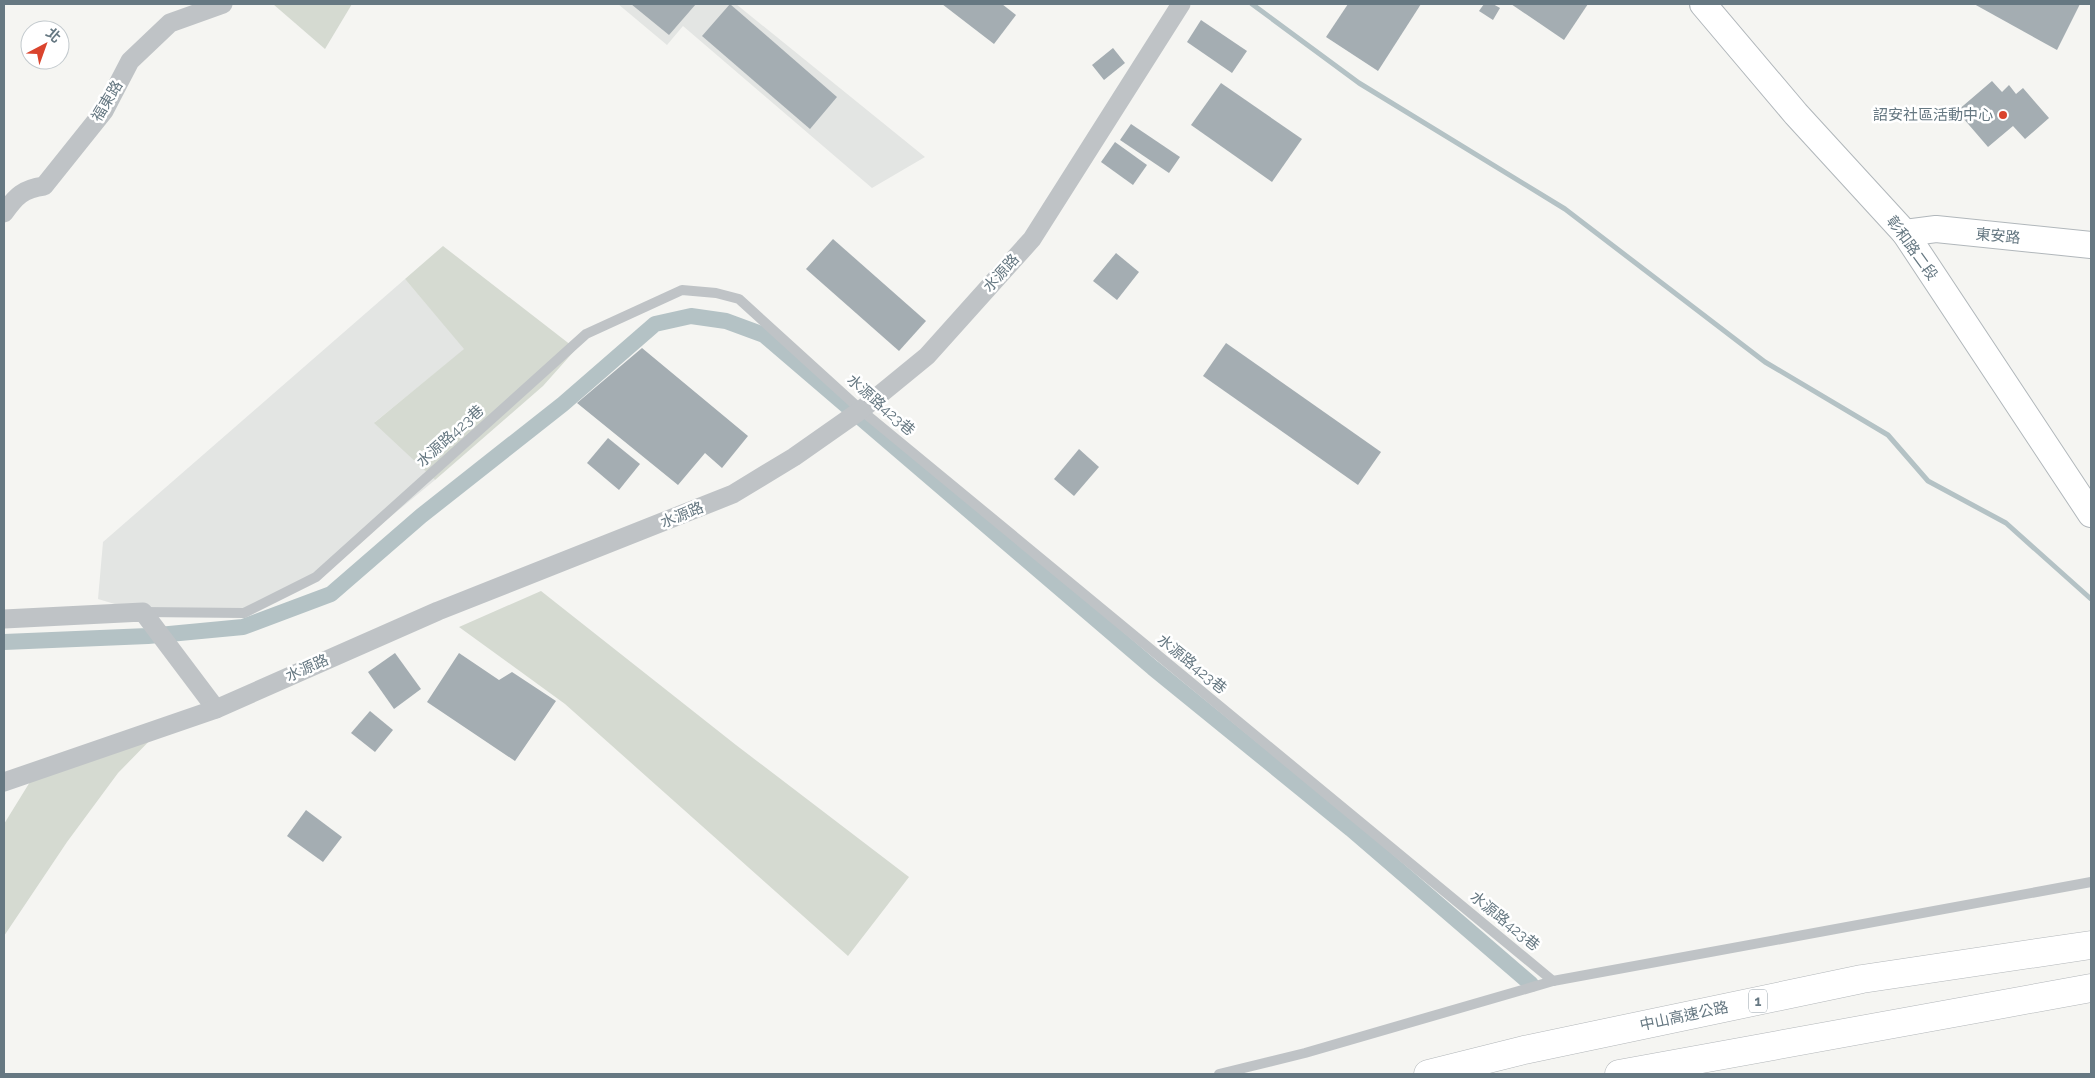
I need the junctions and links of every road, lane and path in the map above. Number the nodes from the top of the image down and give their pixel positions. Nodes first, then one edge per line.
1 (223, 4) edge
2 (1181, 4) edge
3 (1703, 4) edge
4 (4, 213) edge
5 (1904, 233) junction
6 (2091, 245) edge
7 (861, 410) junction
8 (2091, 514) edge
9 (143, 612) junction
10 (4, 620) edge
11 (216, 708) junction
12 (4, 782) edge
13 (2091, 882) edge
14 (2091, 945) edge
15 (1553, 981) junction
16 (2091, 988) edge
17 (1219, 1074) edge
18 (1428, 1074) edge
19 (1619, 1074) edge

1 - 4 street, 福東路
2 - 7 street, 水源路
3 - 5 street, 彰和路二段
5 - 6 street, 東安路
5 - 8 street, 彰和路二段
7 - 9 lane, 水源路423巷
7 - 11 street, 水源路
7 - 15 lane, 水源路423巷
9 - 10 street
9 - 11 street
11 - 12 street, 水源路
13 - 15 lane
14 - 18 highway, 中山高速公路 / 1
15 - 17 lane
16 - 19 highway

